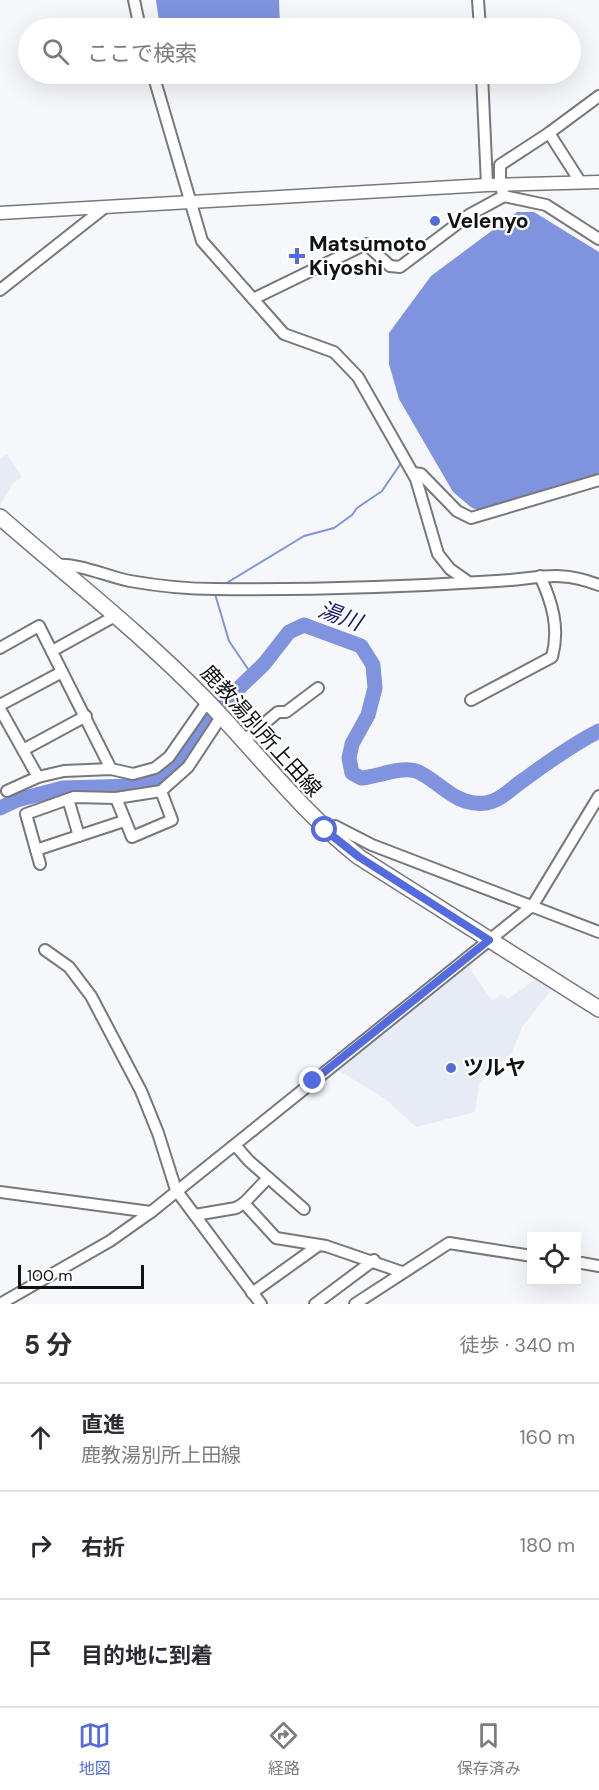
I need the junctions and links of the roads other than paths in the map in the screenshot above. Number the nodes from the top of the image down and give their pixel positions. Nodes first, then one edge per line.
1 (134, 0) edge
2 (478, 0) edge
3 (138, 18) edge
4 (479, 18) edge
5 (156, 84) edge
6 (483, 84) edge
7 (599, 96) edge
8 (549, 133) junction
9 (599, 182) edge
10 (581, 183) junction
11 (497, 189) junction
12 (190, 201) junction
13 (104, 208) junction
14 (0, 213) edge
15 (599, 239) edge
16 (0, 290) edge
17 (253, 299) junction
18 (413, 473) junction
19 (599, 480) edge
20 (0, 517) edge
21 (55, 565) junction
22 (540, 576) junction
23 (467, 582) junction
24 (599, 585) edge
25 (117, 615) junction
26 (0, 648) edge
27 (52, 651) junction
28 (62, 672) junction
29 (318, 688) dead end
30 (471, 700) dead end
31 (0, 707) edge
32 (215, 710) junction
33 (86, 716) junction
34 (243, 741) junction
35 (23, 750) junction
36 (111, 770) junction
37 (38, 777) junction
38 (7, 791) dead end
39 (161, 791) junction
40 (599, 796) edge
41 (116, 798) junction
42 (68, 799) junction
43 (124, 821) junction
44 (325, 830) junction
45 (79, 836) junction
46 (36, 850) junction
47 (40, 864) dead end
48 (533, 905) junction
49 (599, 932) edge
50 (489, 940) junction
51 (45, 950) dead end
52 (599, 1009) edge
53 (234, 1145) junction
54 (268, 1178) junction
55 (176, 1190) junction
56 (5, 1192) edge
57 (0, 1203) edge
58 (244, 1203) junction
59 (304, 1209) dead end
60 (151, 1212) junction
61 (195, 1215) junction
62 (319, 1245) junction
63 (527, 1255) edge
64 (374, 1260) junction
65 (581, 1263) edge
66 (599, 1266) edge
67 (402, 1272) junction
68 (252, 1293) junction
69 (0, 1304) edge
70 (261, 1304) edge
71 (315, 1304) edge
72 (355, 1304) edge

1 - 3 street
2 - 4 street
5 - 12 street
6 - 11 street
7 - 8 street
8 - 10 street
8 - 11 street
9 - 10 street
10 - 11 street
11 - 12 street
11 - 15 street
11 - 17 street
12 - 13 street
12 - 17 street
13 - 14 street
13 - 16 street
17 - 18 street
18 - 19 street
18 - 23 street
20 - 21 main road, 鹿教湯別所上田線
21 - 23 street
21 - 25 main road, 鹿教湯別所上田線
22 - 23 street
22 - 24 street
22 - 30 street
25 - 27 street
25 - 32 main road, 鹿教湯別所上田線
26 - 27 street
27 - 28 street
28 - 31 street
28 - 33 street
29 - 34 street
31 - 35 street
32 - 34 main road, 鹿教湯別所上田線
32 - 36 street
32 - 39 street
33 - 35 street
33 - 36 street
34 - 44 main road, 鹿教湯別所上田線
35 - 37 street
36 - 37 street
37 - 38 street
39 - 41 street
39 - 43 street
40 - 48 street
41 - 42 street
41 - 43 street
42 - 45 street
42 - 46 street
43 - 45 street
44 - 48 street
44 - 50 main road, 鹿教湯別所上田線
45 - 46 street
46 - 47 street
48 - 49 street
48 - 50 street
50 - 52 main road, 鹿教湯別所上田線
50 - 53 street
51 - 55 street
53 - 54 street
53 - 55 street
54 - 58 street
54 - 59 street
55 - 60 street
55 - 61 street
56 - 57 street
56 - 60 street
58 - 61 street
58 - 62 street
60 - 69 street
61 - 68 street
62 - 64 street
62 - 68 street
63 - 67 street
64 - 67 street
64 - 71 street
65 - 66 street
67 - 72 street
68 - 70 street

